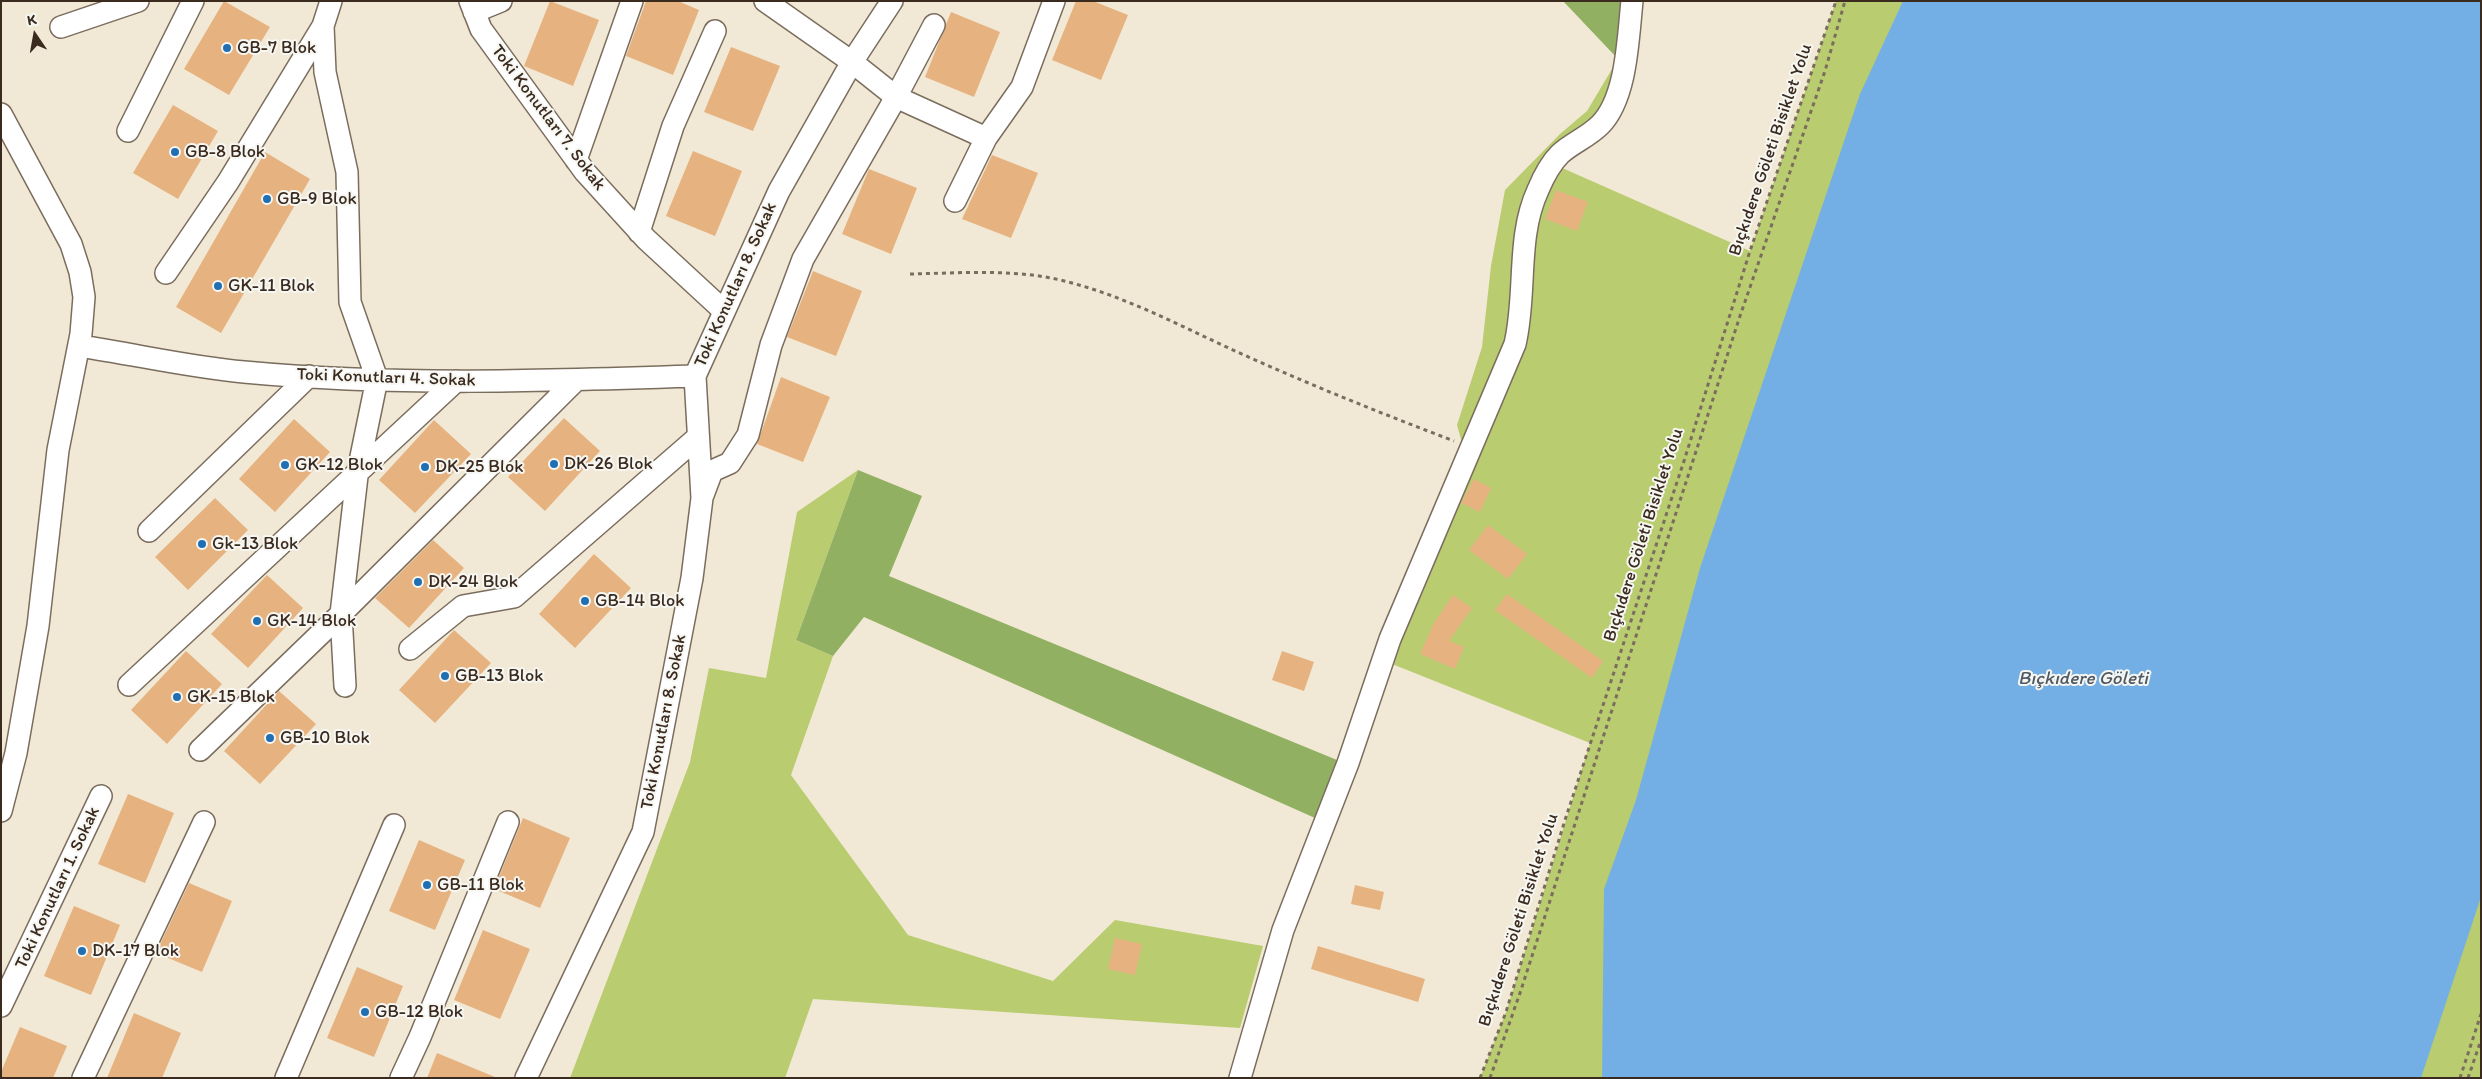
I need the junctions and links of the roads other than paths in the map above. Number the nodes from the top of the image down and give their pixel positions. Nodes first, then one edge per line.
1 (138, 1) edge
2 (193, 1) edge
3 (331, 1) edge
4 (501, 1) edge
5 (632, 1) edge
6 (892, 1) edge
7 (1054, 1) edge
8 (1632, 1) edge
9 (772, 4) edge
10 (472, 7) edge
11 (934, 25) dead end
12 (323, 26) junction
13 (61, 27) dead end
14 (714, 31) dead end
15 (852, 62) junction
16 (896, 97) junction
17 (1, 114) edge
18 (128, 131) dead end
19 (986, 138) junction
20 (576, 160) junction
21 (955, 201) dead end
22 (639, 232) junction
23 (166, 273) dead end
24 (724, 311) junction
25 (79, 346) junction
26 (310, 376) junction
27 (694, 376) junction
28 (377, 379) junction
29 (576, 380) junction
30 (456, 381) junction
31 (698, 437) junction
32 (357, 476) junction
33 (702, 498) junction
34 (149, 530) dead end
35 (342, 614) junction
36 (410, 649) dead end
37 (129, 685) dead end
38 (345, 686) dead end
39 (200, 750) dead end
40 (101, 796) dead end
41 (1, 811) edge
42 (204, 822) dead end
43 (508, 822) dead end
44 (394, 825) dead end
45 (1, 1006) edge
46 (83, 1078) edge
47 (286, 1078) edge
48 (401, 1078) edge
49 (526, 1078) edge
50 (1240, 1078) edge

1 - 13 street
2 - 18 street
3 - 12 street
4 - 10 street
5 - 20 street
6 - 15 street, Toki Konutları 8. Sokak
7 - 19 street
8 - 50 street
9 - 15 street
10 - 20 street, Toki Konutları 7. Sokak
11 - 16 street
12 - 23 street
12 - 28 street
14 - 22 street
15 - 16 street
15 - 24 street, Toki Konutları 8. Sokak
16 - 19 street
16 - 33 street
17 - 25 street
19 - 21 street
20 - 22 street, Toki Konutları 7. Sokak
22 - 24 street, Toki Konutları 7. Sokak
24 - 27 street, Toki Konutları 8. Sokak
25 - 26 street, Toki Konutları 4. Sokak
25 - 41 street
26 - 28 street, Toki Konutları 4. Sokak
26 - 34 street
27 - 29 street, Toki Konutları 4. Sokak
27 - 31 street, Toki Konutları 8. Sokak
28 - 30 street, Toki Konutları 4. Sokak
28 - 32 street
29 - 30 street, Toki Konutları 4. Sokak
29 - 35 street
30 - 32 street
31 - 33 street, Toki Konutları 8. Sokak
31 - 36 street
32 - 35 street
32 - 37 street
33 - 49 street, Toki Konutları 8. Sokak
35 - 38 street
35 - 39 street
40 - 45 street, Toki Konutları 1. Sokak
42 - 46 street
43 - 48 street
44 - 47 street

